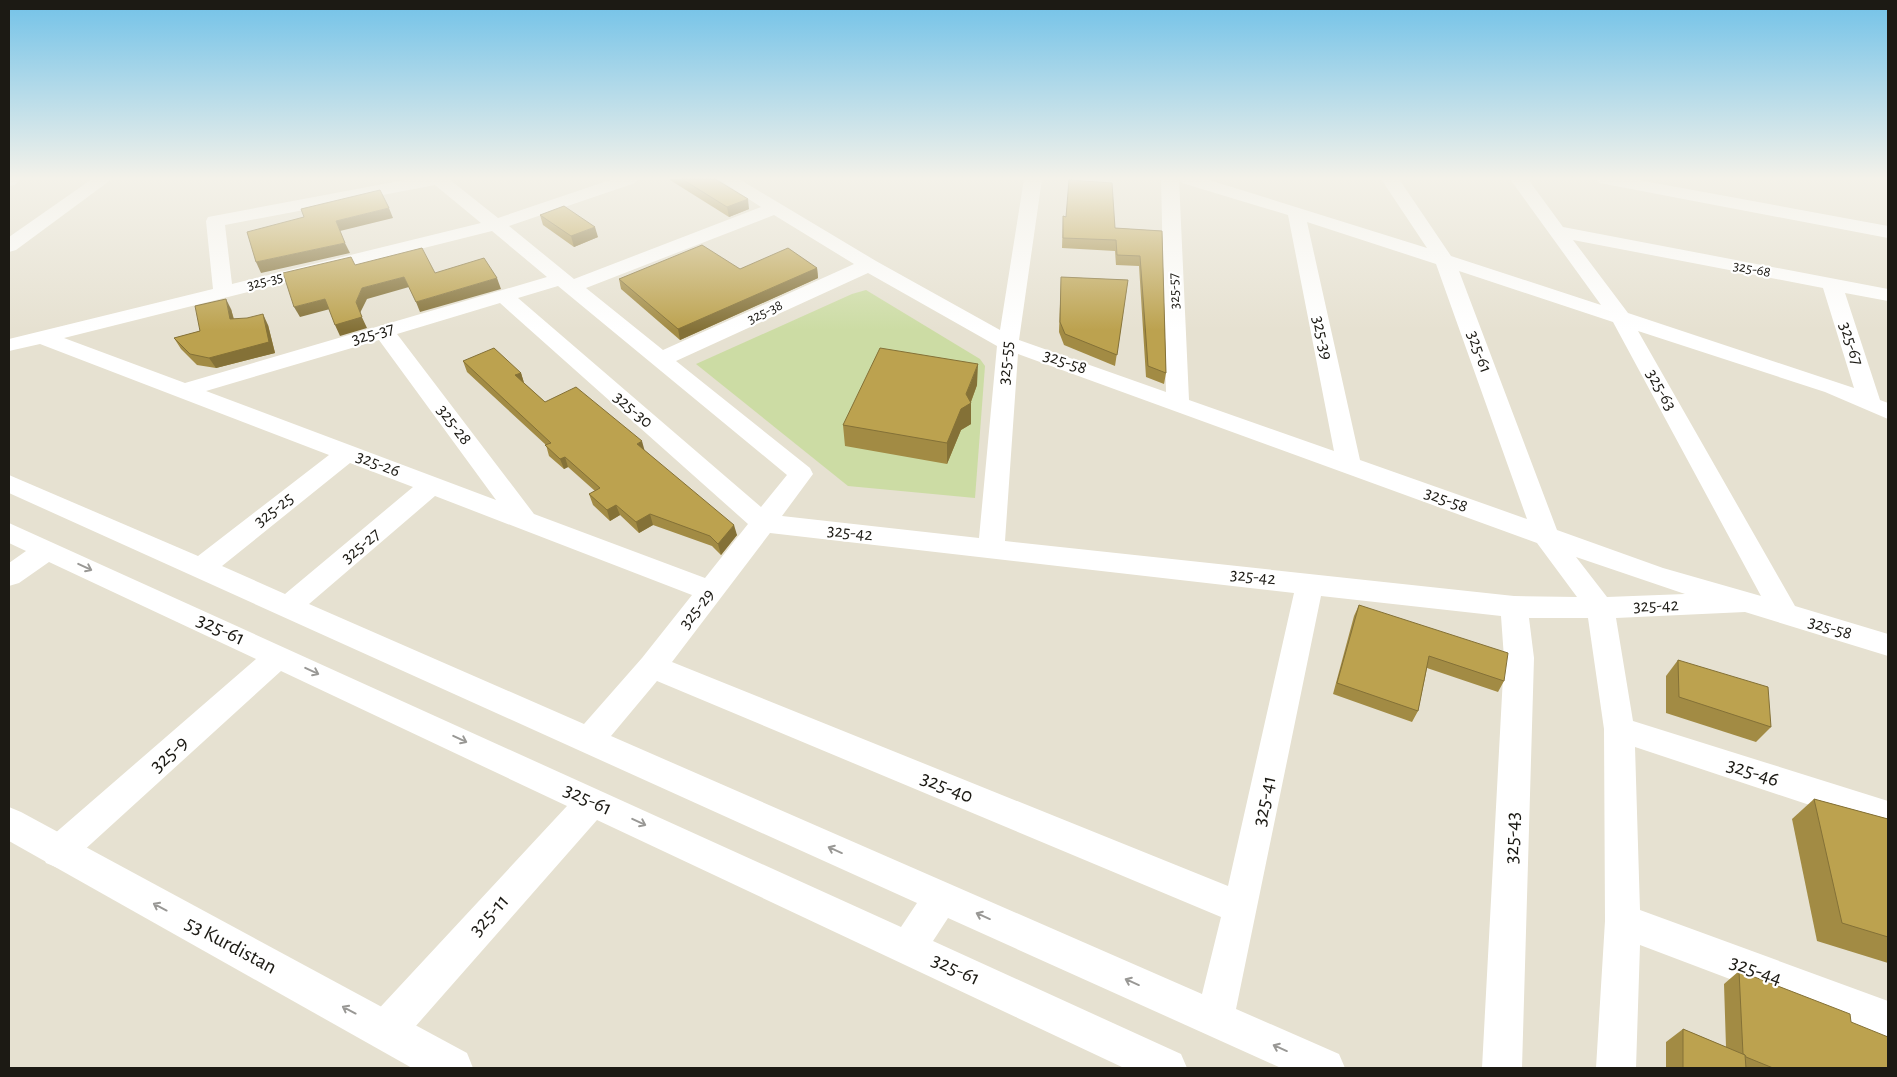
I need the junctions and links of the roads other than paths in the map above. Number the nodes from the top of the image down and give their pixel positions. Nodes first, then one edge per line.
1 (25, 229) edge
2 (216, 229) edge
3 (479, 229) edge
4 (501, 229) edge
5 (716, 229) edge
6 (810, 229) edge
7 (1025, 229) edge
8 (1172, 229) edge
9 (1300, 229) edge
10 (1348, 229) edge
11 (1424, 229) edge
12 (1875, 229) edge
13 (1557, 231) joint
14 (1888, 232) edge
15 (13, 237) edge
16 (1445, 261) junction
17 (869, 265) junction
18 (566, 283) junction
19 (1832, 284) junction
20 (223, 292) junction
21 (1888, 295) edge
22 (504, 296) junction
23 (1621, 318) junction
24 (383, 331) junction
25 (45, 338) junction
26 (1008, 343) junction
27 (9, 345) edge
28 (660, 360) junction
29 (186, 390) junction
30 (1178, 403) junction
31 (1879, 407) edge
32 (348, 452) junction
33 (1349, 465) junction
34 (9, 483) edge
35 (433, 484) junction
36 (524, 519) junction
37 (763, 523) junction
38 (9, 532) edge
39 (1546, 536) junction
40 (991, 548) junction
41 (47, 550) junction
42 (201, 568) junction
43 (9, 576) edge
44 (1310, 584) junction
45 (711, 591) junction
46 (1745, 602) junction
47 (1514, 607) junction
48 (288, 608) junction
49 (1600, 608) junction
50 (1785, 614) junction
51 (1888, 646) edge
52 (279, 656) junction
53 (652, 666) junction
54 (1619, 729) junction
55 (588, 741) junction
56 (593, 801) junction
57 (1888, 816) edge
58 (9, 823) edge
59 (58, 852) junction
60 (941, 898) junction
61 (1241, 908) junction
62 (1623, 921) junction
63 (908, 947) junction
64 (1215, 1019) junction
65 (1888, 1020) edge
66 (386, 1030) junction
67 (452, 1068) edge
68 (1167, 1068) edge
69 (1325, 1068) edge
70 (1502, 1068) edge
71 (1616, 1068) edge

1 - 15 street
2 - 20 street
3 - 20 street, 325-35
4 - 18 street
5 - 18 street, 325-37
6 - 17 street
7 - 26 street, 325-55
8 - 30 street, 325-57
9 - 33 street, 325-39
10 - 16 street
11 - 16 street, 325-61
12 - 14 street
13 - 19 street, 325-68
13 - 23 street, 325-63
16 - 23 street
16 - 39 street, 325-61
17 - 26 street
17 - 28 street, 325-38
18 - 22 street, 325-37
18 - 28 street
19 - 21 street, 325-68
19 - 31 street, 325-67
20 - 25 street, 325-35
22 - 24 street, 325-37
22 - 37 street, 325-30
23 - 31 street
23 - 50 street, 325-63
24 - 29 street, 325-37
24 - 36 street, 325-28
25 - 27 street, 325-35
25 - 29 street, 325-26
26 - 30 street, 325-58
26 - 40 street, 325-55
28 - 37 street, 325-29
29 - 32 street, 325-26
30 - 33 street, 325-58
32 - 35 street, 325-26
32 - 42 street, 325-25
33 - 39 street, 325-58
34 - 42 street
35 - 36 street, 325-26
35 - 48 street, 325-27
36 - 45 street, 325-26
37 - 40 street, 325-42
37 - 45 street, 325-29
38 - 41 street, 325-61
39 - 46 street, 325-58
39 - 49 street, 325-61
40 - 44 street, 325-42
41 - 43 street
41 -> 52 street, 325-61
42 - 48 street
44 - 47 street, 325-42
44 - 61 street, 325-41
45 - 53 street, 325-29
46 - 49 street, 325-42
46 - 50 street, 325-58
47 - 49 street, 325-42
47 - 70 street, 325-43
48 - 55 street
49 - 54 street
50 - 51 street, 325-58
52 -> 56 street, 325-61
52 - 59 street, 325-9
53 - 55 street, 325-29
53 - 61 street, 325-40
54 - 57 street, 325-46
54 - 62 street
60 -> 55 street
56 -> 63 street, 325-61
56 - 66 street, 325-11
58 - 59 street, 53 Kurdistan
66 -> 59 street, 53 Kurdistan
60 - 63 street
64 -> 60 street
61 - 64 street, 325-41
62 - 65 street, 325-44
62 - 71 street
63 - 68 street, 325-61
69 -> 64 street
66 - 67 street, 53 Kurdistan

